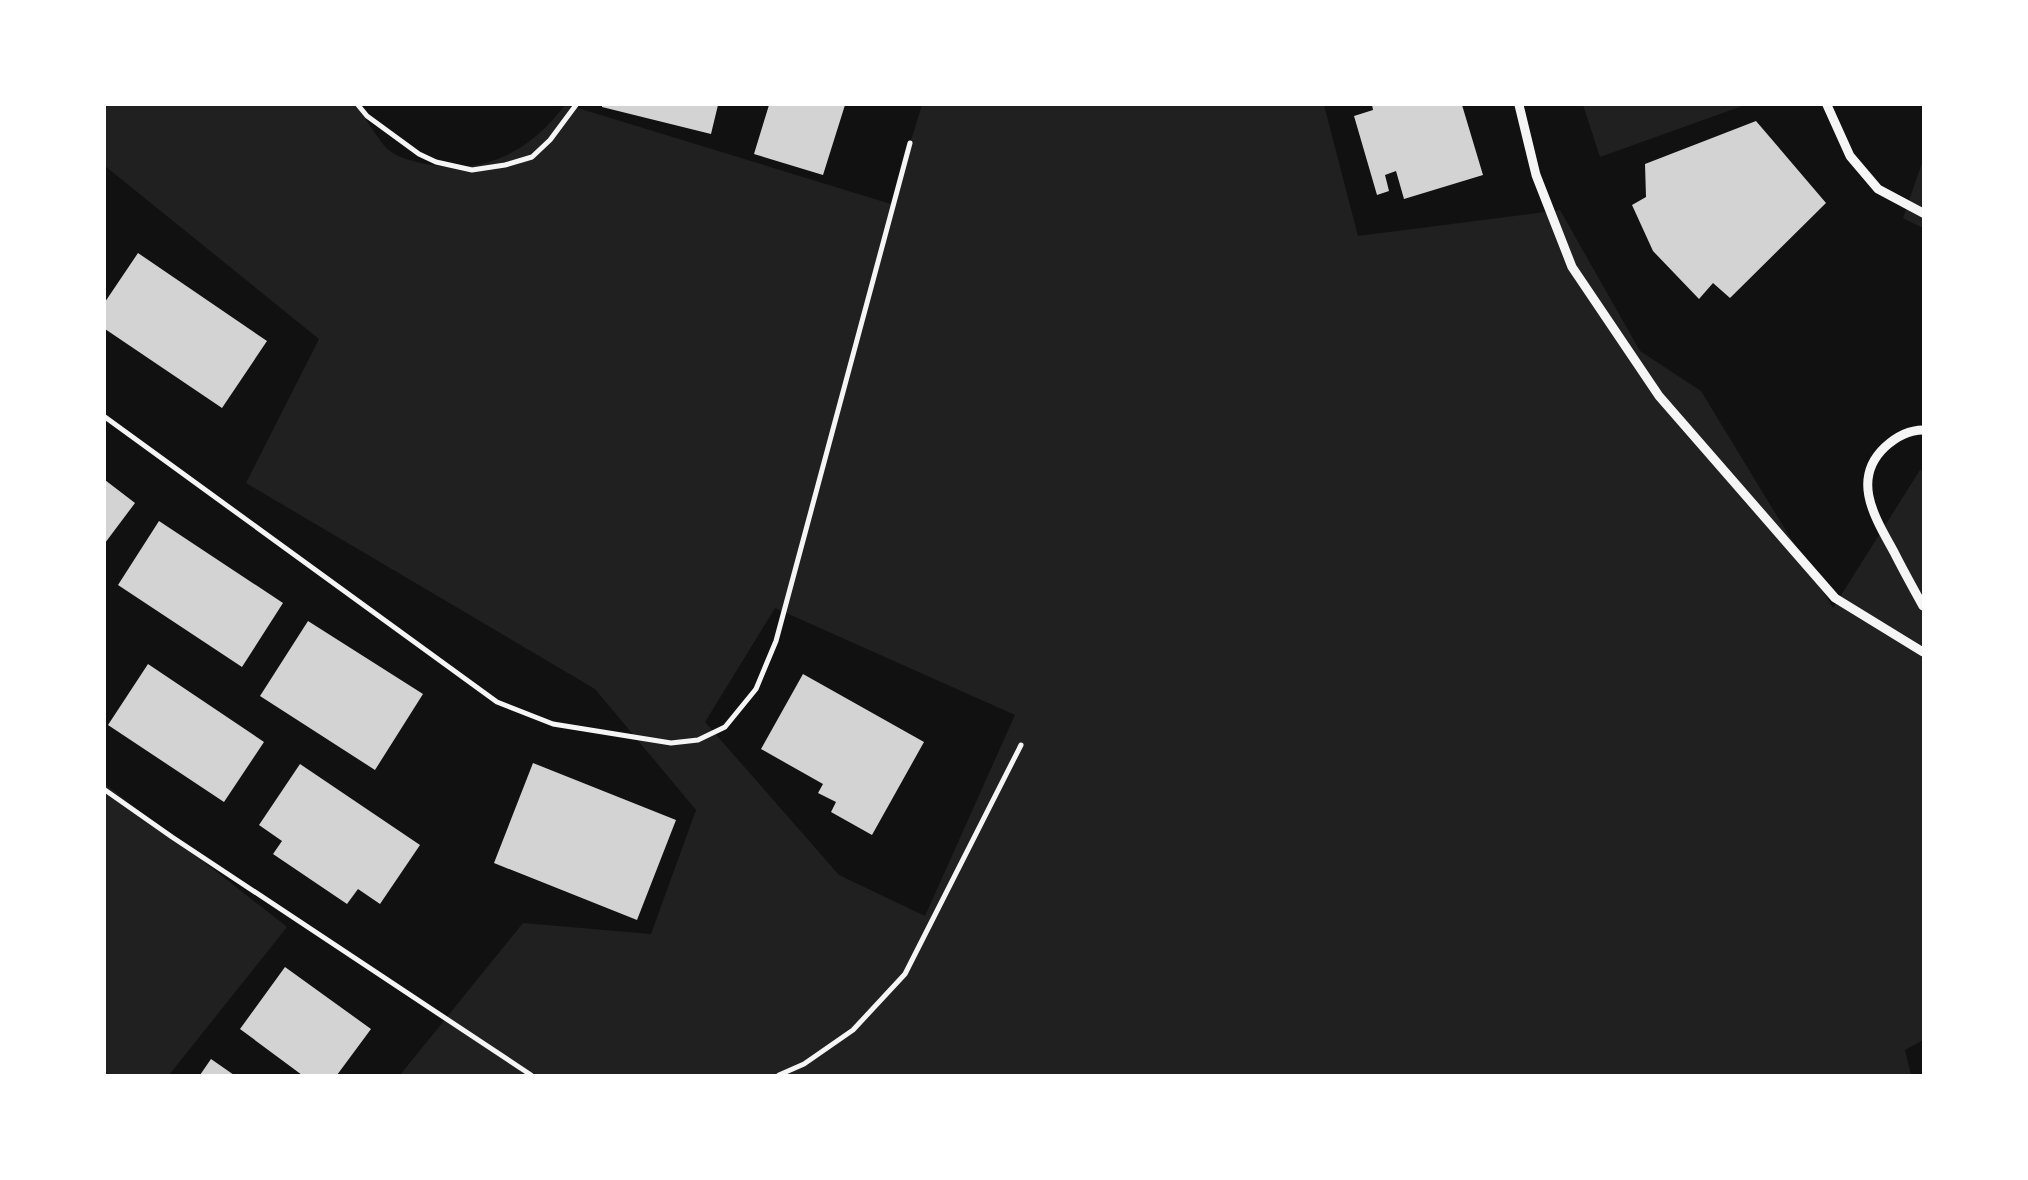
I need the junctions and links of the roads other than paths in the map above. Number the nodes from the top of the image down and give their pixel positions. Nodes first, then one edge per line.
1 (358, 105) edge
2 (576, 105) edge
3 (1519, 105) edge
4 (1827, 105) edge
5 (910, 143) dead end
6 (1923, 213) edge
7 (105, 417) edge
8 (1923, 430) edge
9 (1923, 606) edge
10 (1923, 652) edge
11 (1021, 745) dead end
12 (105, 790) edge
13 (531, 1075) edge
14 (779, 1075) edge

1 - 2 street
3 - 10 street
4 - 6 street
5 - 7 street
8 - 9 street
11 - 14 street
12 - 13 street

